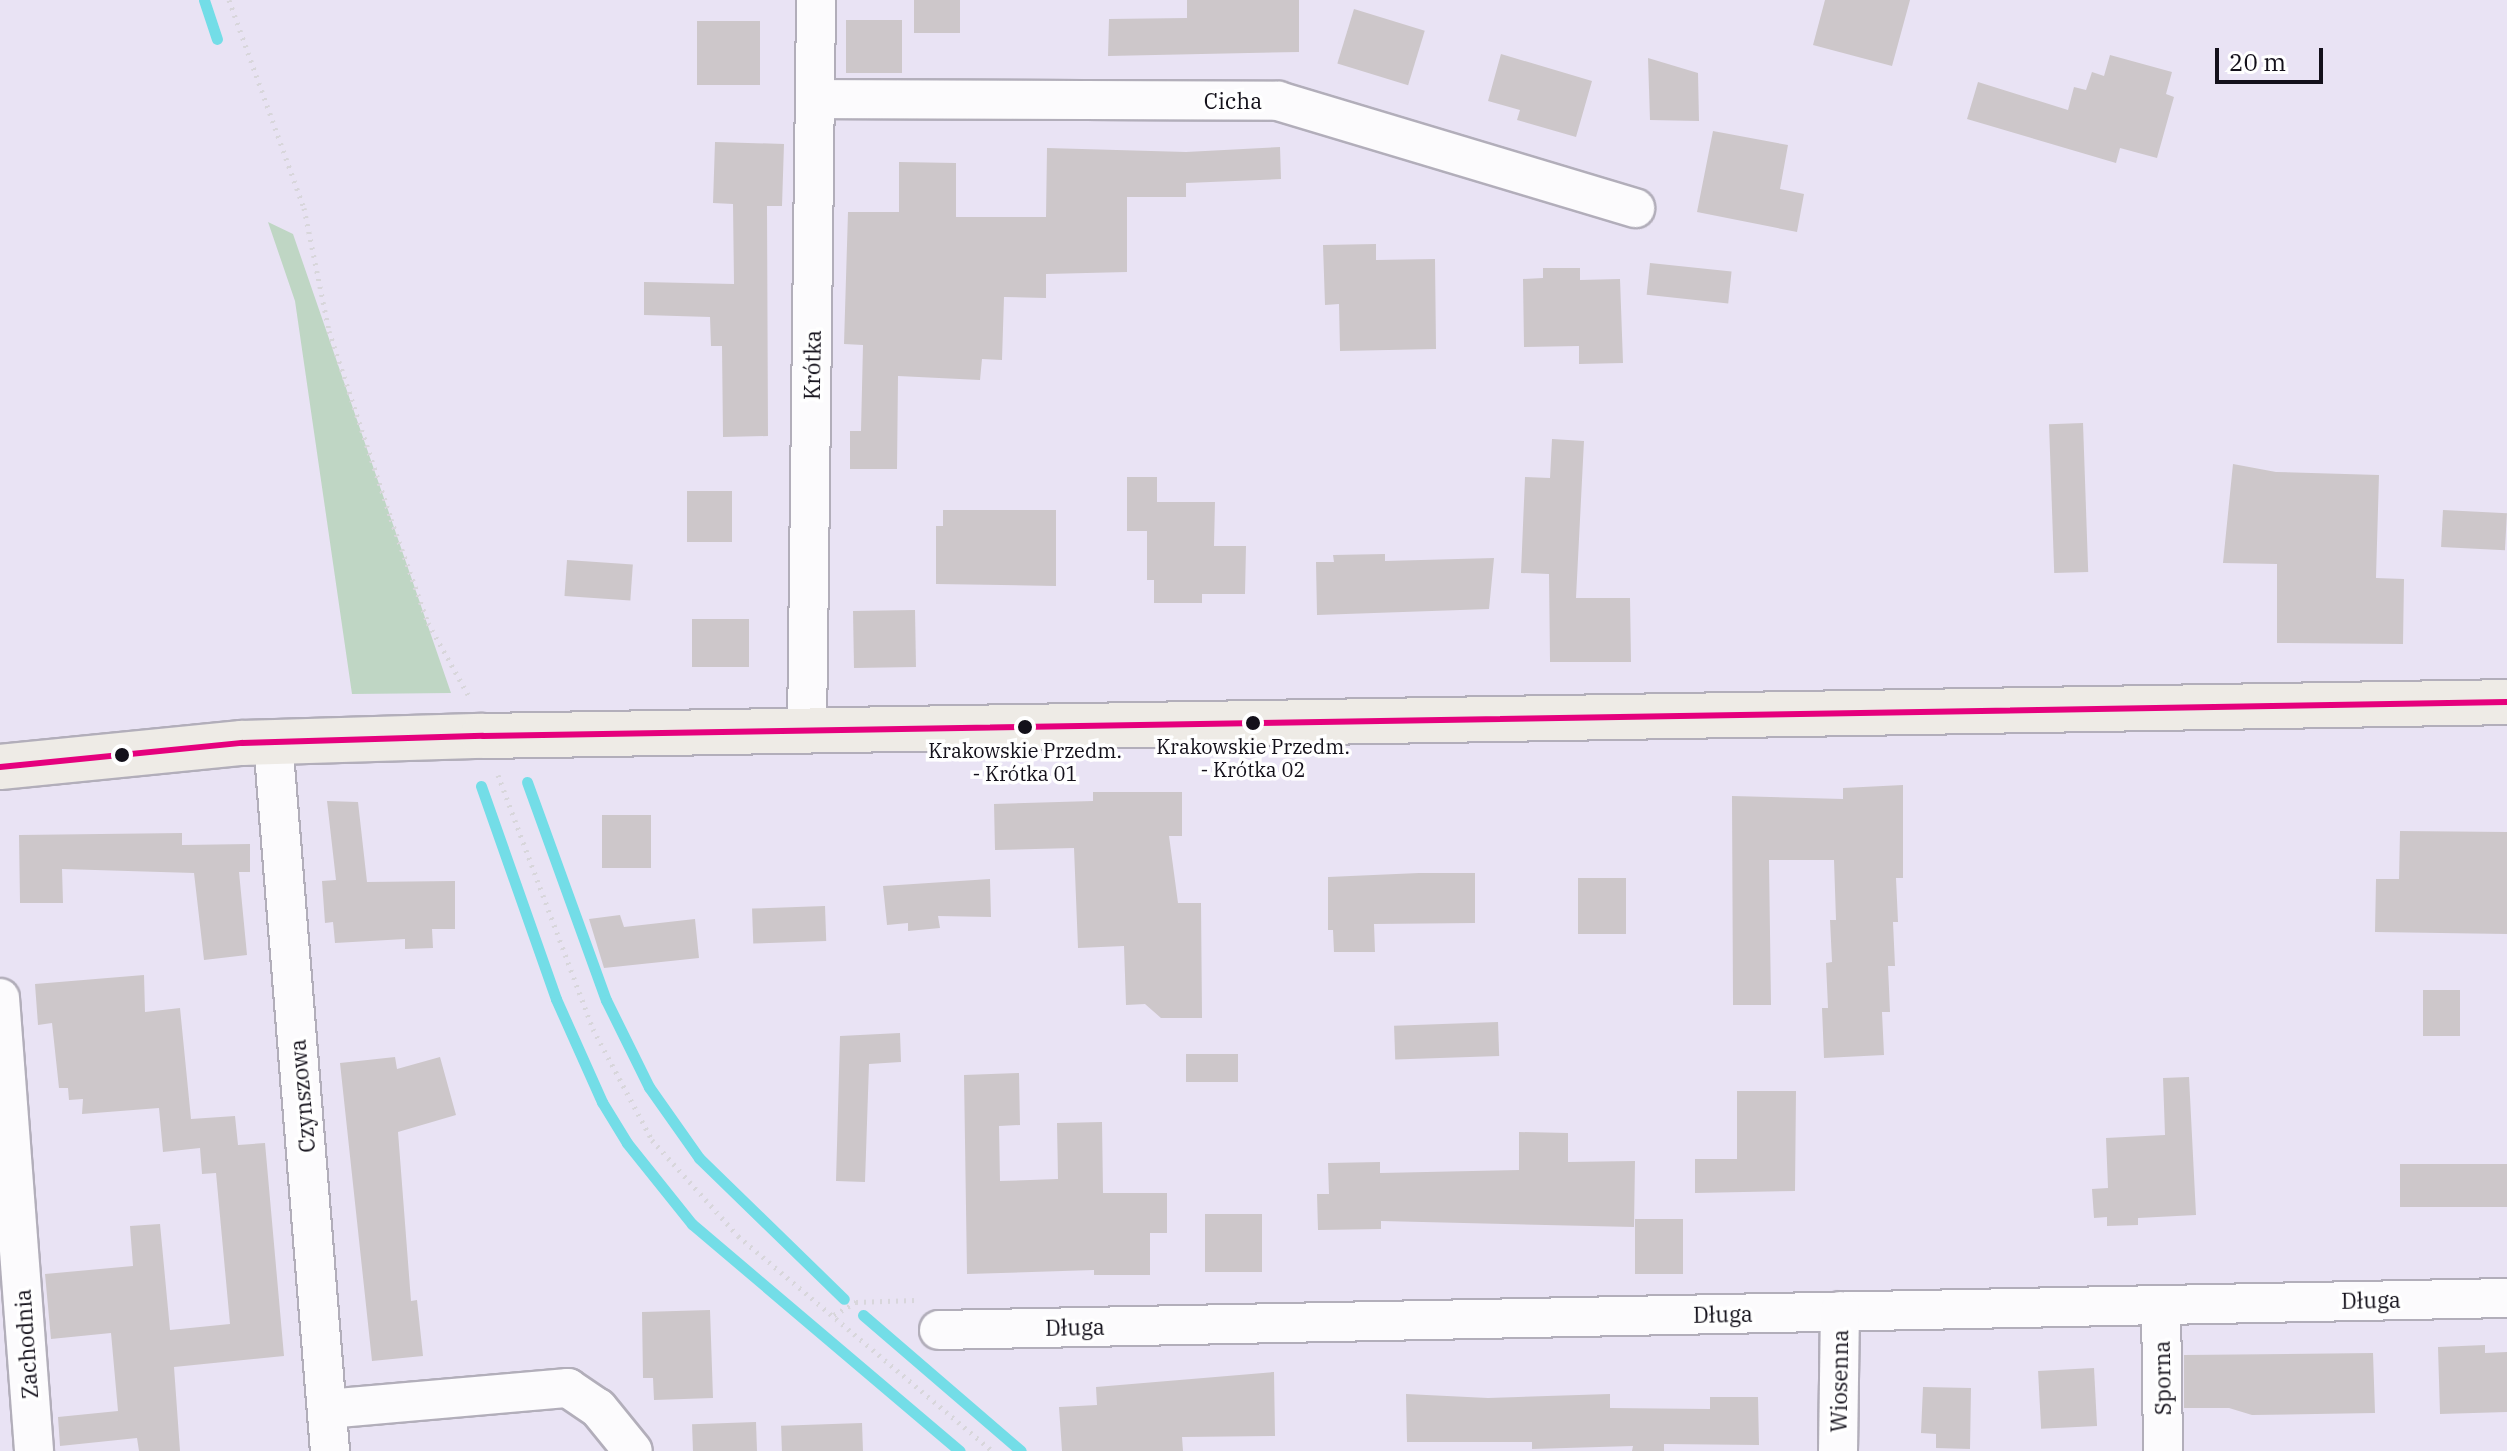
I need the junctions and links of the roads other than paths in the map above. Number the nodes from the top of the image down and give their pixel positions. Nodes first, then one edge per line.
1 (816, 0) edge
2 (816, 99) junction
3 (1635, 208) dead end
4 (2507, 702) edge
5 (807, 730) junction
6 (273, 741) junction
7 (0, 767) edge
8 (0, 998) edge
9 (2507, 1298) edge
10 (2161, 1305) junction
11 (1840, 1311) junction
12 (939, 1330) dead end
13 (327, 1409) junction
14 (34, 1451) edge
15 (330, 1451) edge
16 (633, 1451) edge
17 (1838, 1451) edge
18 (2163, 1451) edge

1 - 2 street, Krótka
2 - 3 street, Cicha
2 - 5 street, Krótka
4 - 5 main road
5 - 6 main road
6 - 7 main road
6 - 13 street, Czynszowa
8 - 14 street, Zachodnia
9 - 10 street, Długa
10 - 11 street, Długa
10 - 18 street, Sporna
11 - 12 street, Długa
11 - 17 street, Wiosenna
13 - 15 street, Czynszowa
13 - 16 street

